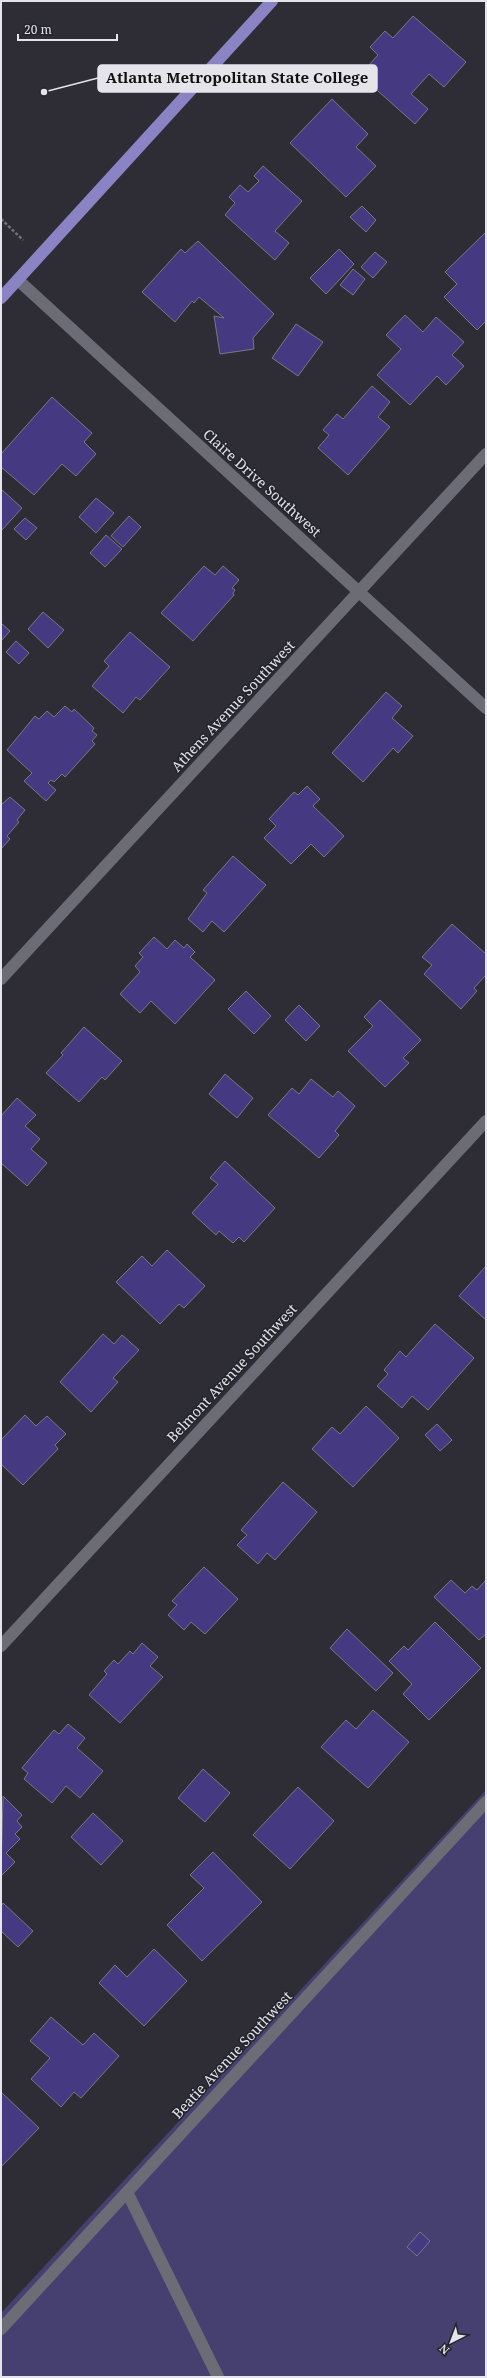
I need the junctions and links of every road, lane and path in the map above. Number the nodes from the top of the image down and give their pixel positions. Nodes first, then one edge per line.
1 (272, 1) edge
2 (1, 220) edge
3 (40, 256) junction
4 (18, 280) junction
5 (1, 298) edge
6 (486, 454) edge
7 (359, 592) junction
8 (486, 708) edge
9 (1, 979) edge
10 (486, 1121) edge
11 (1, 1646) edge
12 (486, 1802) edge
13 (127, 2192) junction
14 (1, 2328) edge
15 (218, 2377) edge

1 - 3 main road
2 - 3 path
3 - 4 main road
4 - 5 main road
4 - 7 street, Claire Drive Southwest
6 - 7 street, Athens Avenue Southwest
7 - 8 street, Claire Drive Southwest
7 - 9 street, Athens Avenue Southwest
10 - 11 street, Belmont Avenue Southwest
12 - 13 street, Beatie Avenue Southwest
13 - 14 street, Beatie Avenue Southwest
13 - 15 street

